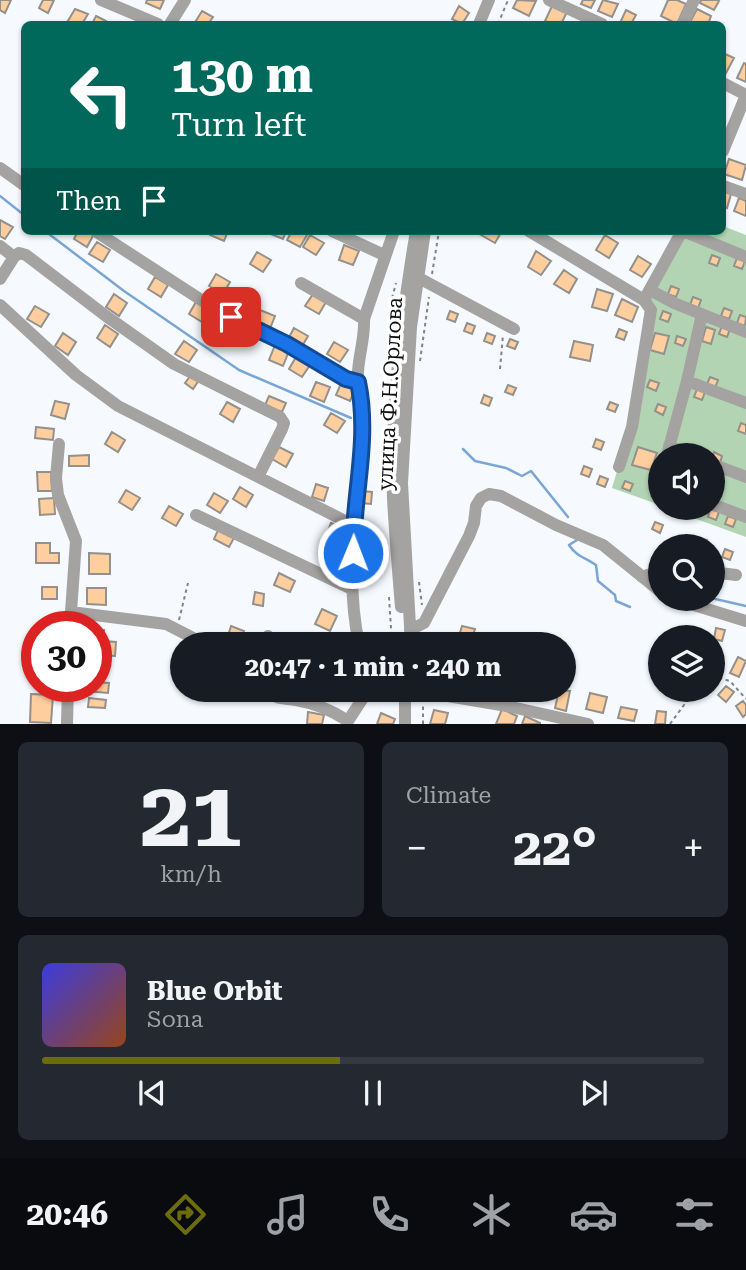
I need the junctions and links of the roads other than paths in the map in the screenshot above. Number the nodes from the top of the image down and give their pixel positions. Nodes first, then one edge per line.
1 (101, 0) edge
2 (185, 0) edge
3 (489, 0) edge
4 (498, 0) edge
5 (549, 0) edge
6 (694, 0) edge
7 (151, 21) edge
8 (172, 21) edge
9 (480, 21) edge
10 (489, 21) edge
11 (595, 21) edge
12 (684, 21) edge
13 (726, 85) edge
14 (746, 95) edge
15 (726, 143) edge
16 (0, 168) edge
17 (21, 183) edge
18 (726, 187) edge
19 (746, 194) edge
20 (101, 235) edge
21 (341, 235) edge
22 (392, 235) edge
23 (415, 235) edge
24 (424, 235) edge
25 (536, 235) edge
26 (681, 235) edge
27 (693, 235) edge
28 (0, 246) edge
29 (384, 255) junction
30 (13, 257) junction
31 (746, 257) edge
32 (417, 277) junction
33 (0, 279) edge
34 (302, 283) dead end
35 (647, 295) junction
36 (0, 305) edge
37 (702, 314) junction
38 (364, 319) junction
39 (509, 326) road end
40 (746, 332) edge
41 (687, 381) junction
42 (358, 382) junction
43 (746, 403) edge
44 (670, 443) edge
45 (59, 444) dead end
46 (619, 467) dead end
47 (725, 469) edge
48 (258, 477) junction
49 (746, 477) edge
50 (725, 509) edge
51 (196, 515) dead end
52 (746, 517) edge
53 (353, 525) junction
54 (725, 574) edge
55 (648, 575) edge
56 (736, 575) dead end
57 (642, 577) junction
58 (648, 582) edge
59 (352, 589) junction
60 (71, 611) edge
61 (713, 611) edge
62 (112, 616) edge
63 (746, 621) edge
64 (410, 630) joint
65 (184, 632) edge
66 (357, 632) edge
67 (402, 632) edge
68 (68, 702) edge
69 (302, 702) edge
70 (362, 702) edge
71 (405, 702) edge
72 (415, 702) edge
73 (484, 702) edge
74 (347, 722) edge
75 (67, 724) edge
76 (405, 724) edge
77 (412, 724) edge
78 (589, 724) edge

1 - 7 street
2 - 8 street
3 - 9 street
4 - 10 street
5 - 11 street
6 - 12 street
13 - 14 street
14 - 15 street
16 - 17 street
18 - 19 street
20 - 42 street
21 - 29 street
22 - 29 street
23 - 67 street, улица Ф.Н.Орлова
24 - 32 street, улица Ф.Н.Орлова
25 - 35 street
26 - 35 street
27 - 31 street
28 - 30 street
29 - 38 street
30 - 33 street
30 - 48 street
32 - 39 street
32 - 64 street, улица Ф.Н.Орлова
34 - 38 street
35 - 37 street
35 - 46 street
36 - 48 street
37 - 40 street
37 - 41 street
38 - 42 street
41 - 43 street
41 - 44 street
42 - 53 street
45 - 60 street
47 - 49 street
48 - 53 street
50 - 52 street
51 - 59 street
53 - 59 street
54 - 56 street
55 - 57 street
57 - 58 street
57 - 64 street
59 - 66 street
61 - 63 street
62 - 65 street
68 - 75 street
69 - 74 street
70 - 74 street
71 - 76 street
72 - 77 street
73 - 78 street

